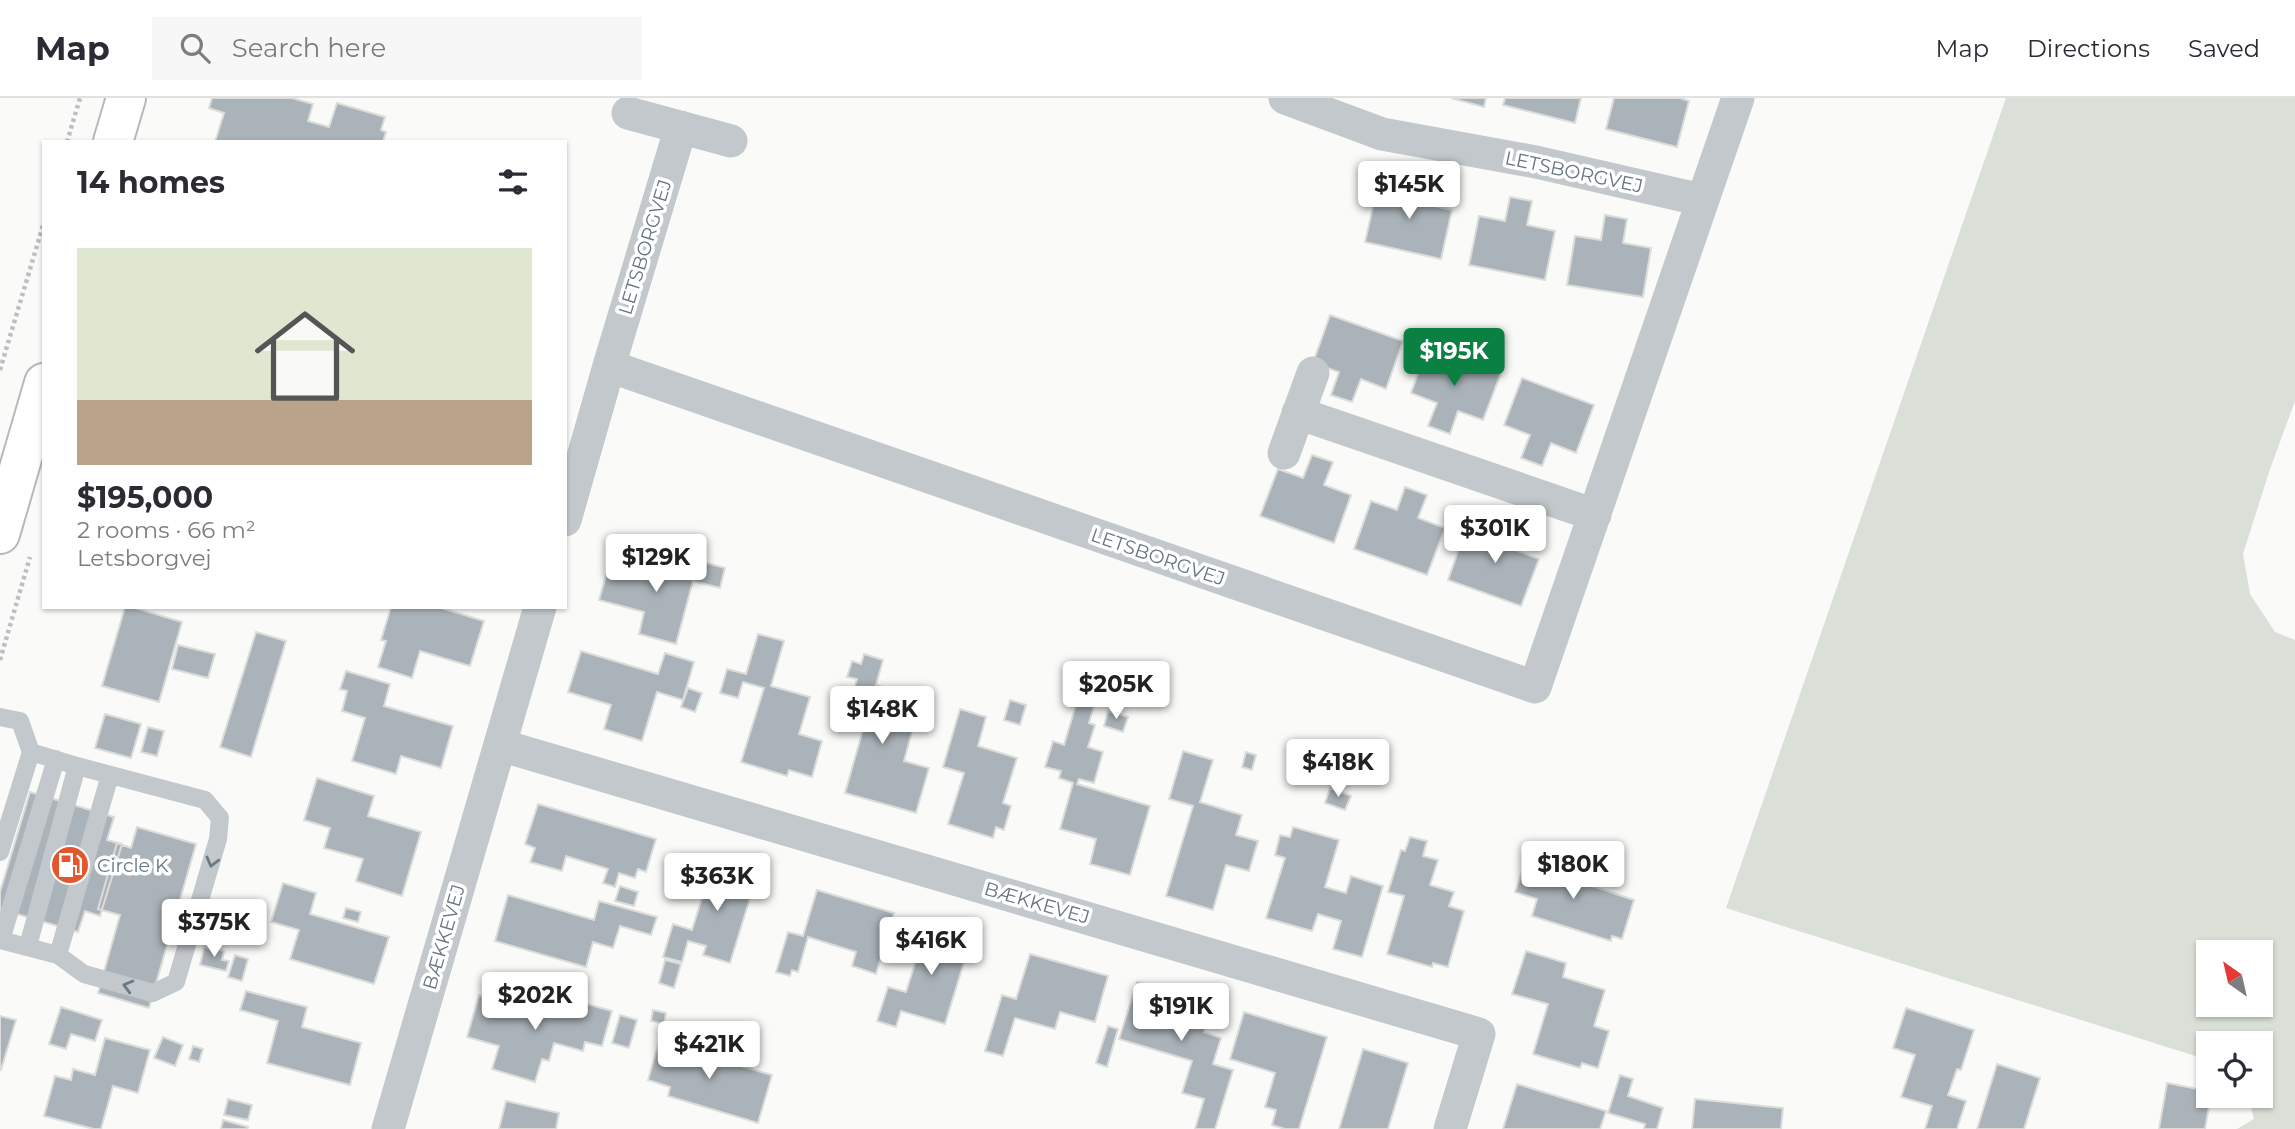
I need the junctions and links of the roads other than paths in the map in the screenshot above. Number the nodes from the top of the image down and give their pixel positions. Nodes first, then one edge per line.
1 (126, 98) edge
2 (1285, 98) edge
3 (1738, 98) edge
4 (628, 113) dead end
5 (681, 127) junction
6 (114, 140) edge
7 (731, 141) dead end
8 (1702, 200) junction
9 (608, 366) junction
10 (1313, 373) dead end
11 (42, 394) edge
12 (1298, 413) junction
13 (1284, 453) dead end
14 (567, 514) edge
15 (1595, 515) junction
16 (16, 541) edge
17 (539, 609) edge
18 (0, 717) edge
19 (500, 745) junction
20 (31, 752) junction
21 (56, 759) junction
22 (77, 766) junction
23 (110, 775) junction
24 (0, 852) edge
25 (1, 940) edge
26 (28, 946) junction
27 (58, 955) junction
28 (387, 1129) edge
29 (1450, 1129) edge

1 - 6 street
2 - 8 street, LETSBORGVEJ
3 - 8 street, LETSBORGVEJ
4 - 5 street
5 - 7 street
5 - 9 street, LETSBORGVEJ
8 - 15 street, LETSBORGVEJ
9 - 14 street, LETSBORGVEJ
9 - 15 street, LETSBORGVEJ
10 - 12 street
11 - 16 street
12 - 13 street
12 - 15 street
17 - 19 street, BÆKKEVEJ
18 - 20 lane
19 - 28 street, BÆKKEVEJ
19 - 29 street, BÆKKEVEJ
20 - 21 lane
20 - 24 lane
21 - 22 lane
21 - 25 lane
22 - 23 lane
22 - 26 lane
23 - 27 lane
23 -> 27 lane
25 - 26 lane
26 - 27 lane

